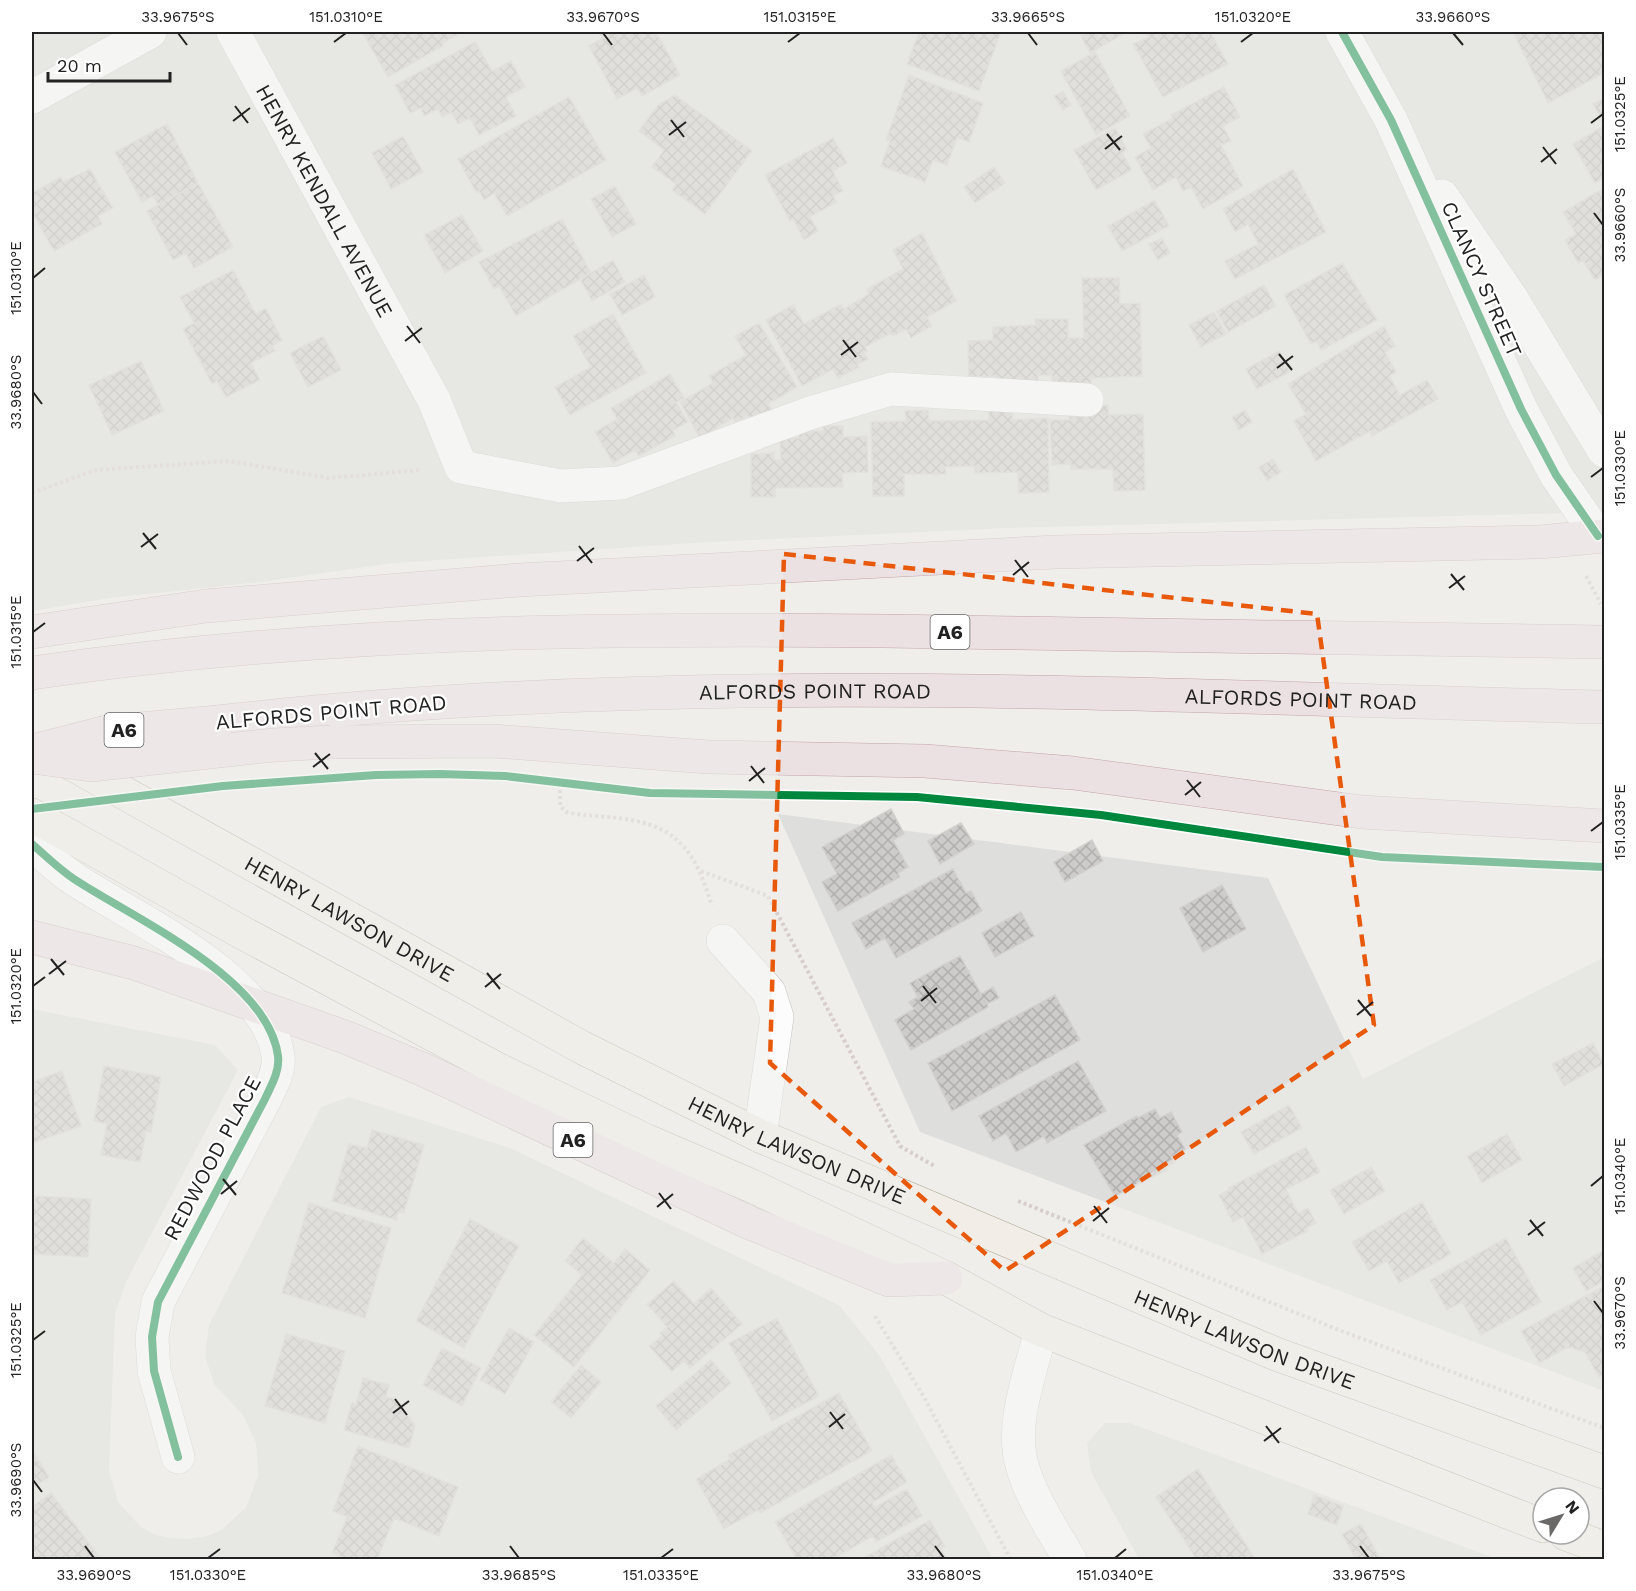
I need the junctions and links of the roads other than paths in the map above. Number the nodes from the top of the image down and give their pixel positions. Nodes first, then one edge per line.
1 (150, 32) edge
2 (233, 32) edge
3 (1342, 32) edge
4 (32, 97) edge
5 (1390, 120) junction
6 (1087, 400) dead end
7 (1605, 451) edge
8 (1597, 547) edge
9 (32, 632) edge
10 (1603, 642) edge
11 (32, 673) edge
12 (1605, 707) edge
13 (32, 742) edge
14 (32, 751) edge
15 (32, 757) edge
16 (32, 815) edge
17 (1605, 826) edge
18 (32, 844) edge
19 (32, 937) edge
20 (723, 941) road end
21 (255, 1006) junction
22 (760, 1136) junction
23 (946, 1278) junction
24 (1041, 1330) junction
25 (178, 1457) dead end
26 (1605, 1472) edge
27 (1531, 1521) edge
28 (1070, 1560) edge

1 - 4 street
2 - 6 street, HENRY KENDALL AVENUE
3 - 5 street, CLANCY STREET
5 - 7 street, CLANCY STREET
5 - 8 street, CLANCY STREET
8 - 9 highway
10 - 11 highway, A6
12 - 14 highway, ALFORDS POINT ROAD / A6, bridge
13 - 22 main road, HENRY LAWSON DRIVE
15 - 17 highway, bridge
16 - 23 main road
18 - 21 street, REDWOOD PLACE
19 - 21 highway, A6
20 - 22 street
21 - 23 highway, A6
21 - 25 street, REDWOOD PLACE
22 - 26 main road, HENRY LAWSON DRIVE
23 - 24 main road
24 - 27 main road
24 - 28 street

